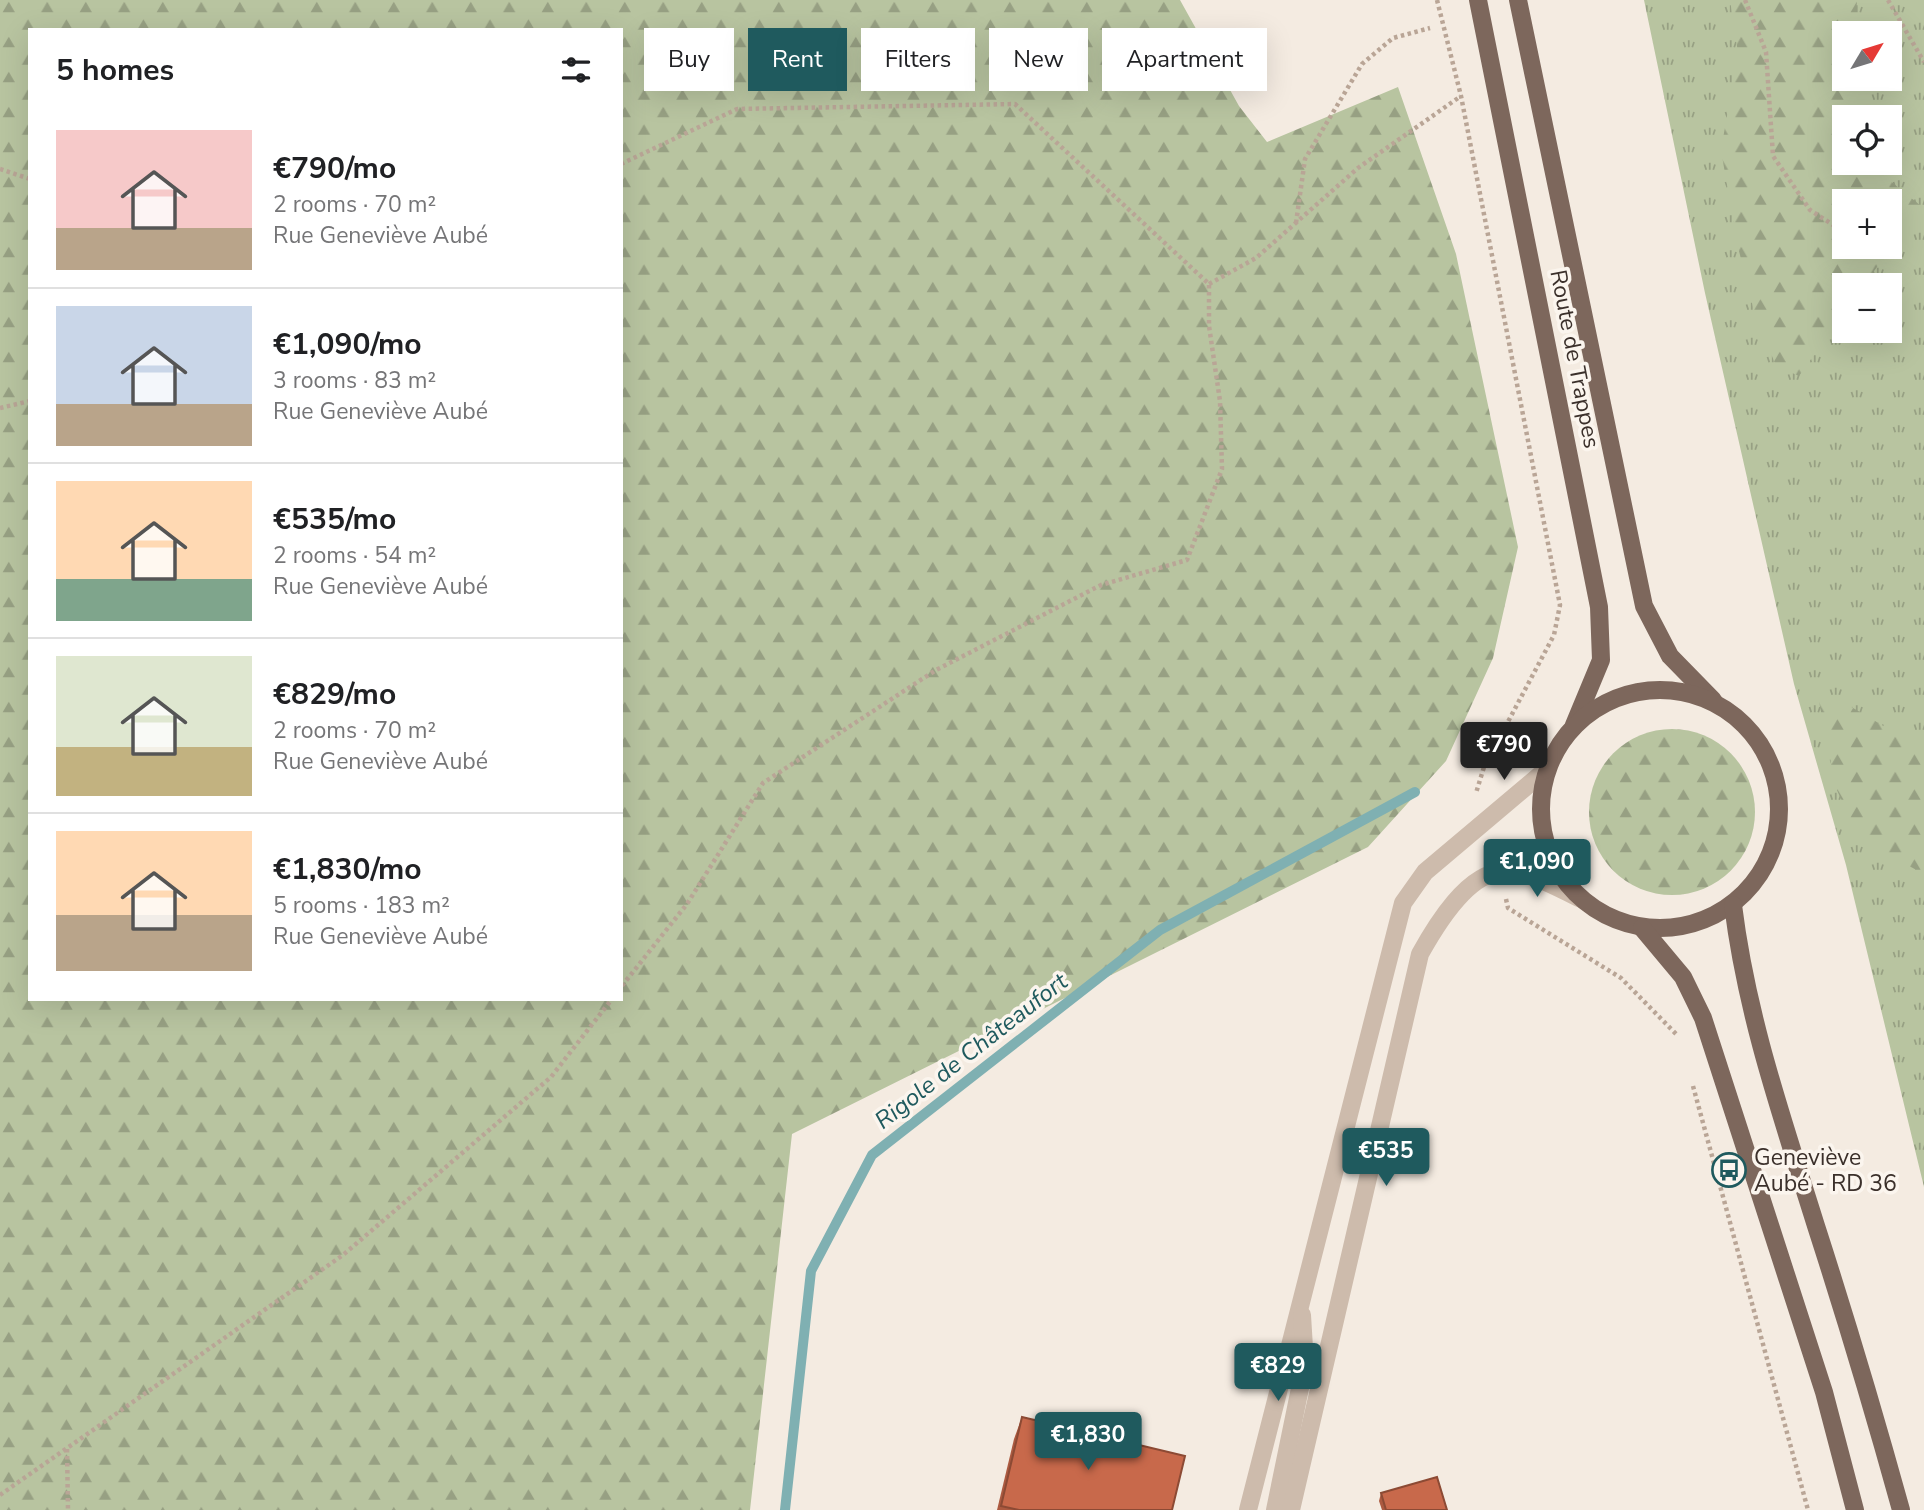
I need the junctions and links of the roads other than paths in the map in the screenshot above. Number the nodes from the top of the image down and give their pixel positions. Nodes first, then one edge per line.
1 (1478, 0) edge
2 (1518, 0) edge
3 (1715, 702) junction
4 (1574, 726) junction
5 (1547, 768) junction
6 (1581, 899) junction
7 (1733, 905) junction
8 (1642, 928) junction
9 (1301, 1297) junction
10 (1248, 1510) edge
11 (1275, 1510) edge
12 (1291, 1510) edge
13 (1855, 1510) edge
14 (1901, 1510) edge

1 - 4 main road, Route de Trappes
2 - 3 main road, Route de Trappes
3 - 4 main road
3 - 7 main road
4 - 5 main road
5 - 6 main road
5 - 9 street
6 - 8 main road
6 - 12 street
7 - 8 main road
7 - 14 main road
8 - 13 main road
9 - 10 street
9 - 11 street

